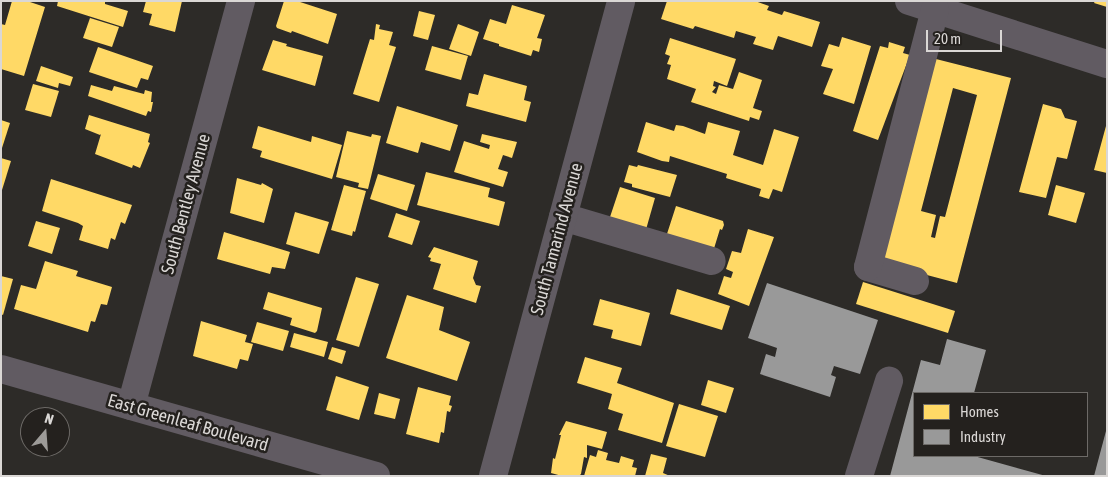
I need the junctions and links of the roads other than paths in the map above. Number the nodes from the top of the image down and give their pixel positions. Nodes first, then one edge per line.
1 (241, 1) edge
2 (621, 1) edge
3 (909, 1) edge
4 (935, 10) junction
5 (1107, 64) edge
6 (563, 217) junction
7 (712, 261) dead end
8 (915, 281) dead end
9 (1, 369) edge
10 (889, 380) dead end
11 (131, 406) junction
12 (376, 476) edge
13 (493, 476) edge
14 (859, 476) edge

1 - 11 street, South Bentley Avenue
2 - 6 street, South Tamarind Avenue
3 - 4 street
4 - 5 street
4 - 8 street
6 - 7 street
6 - 13 street, South Tamarind Avenue
9 - 11 street, East Greenleaf Boulevard
10 - 14 street
11 - 12 street, East Greenleaf Boulevard

